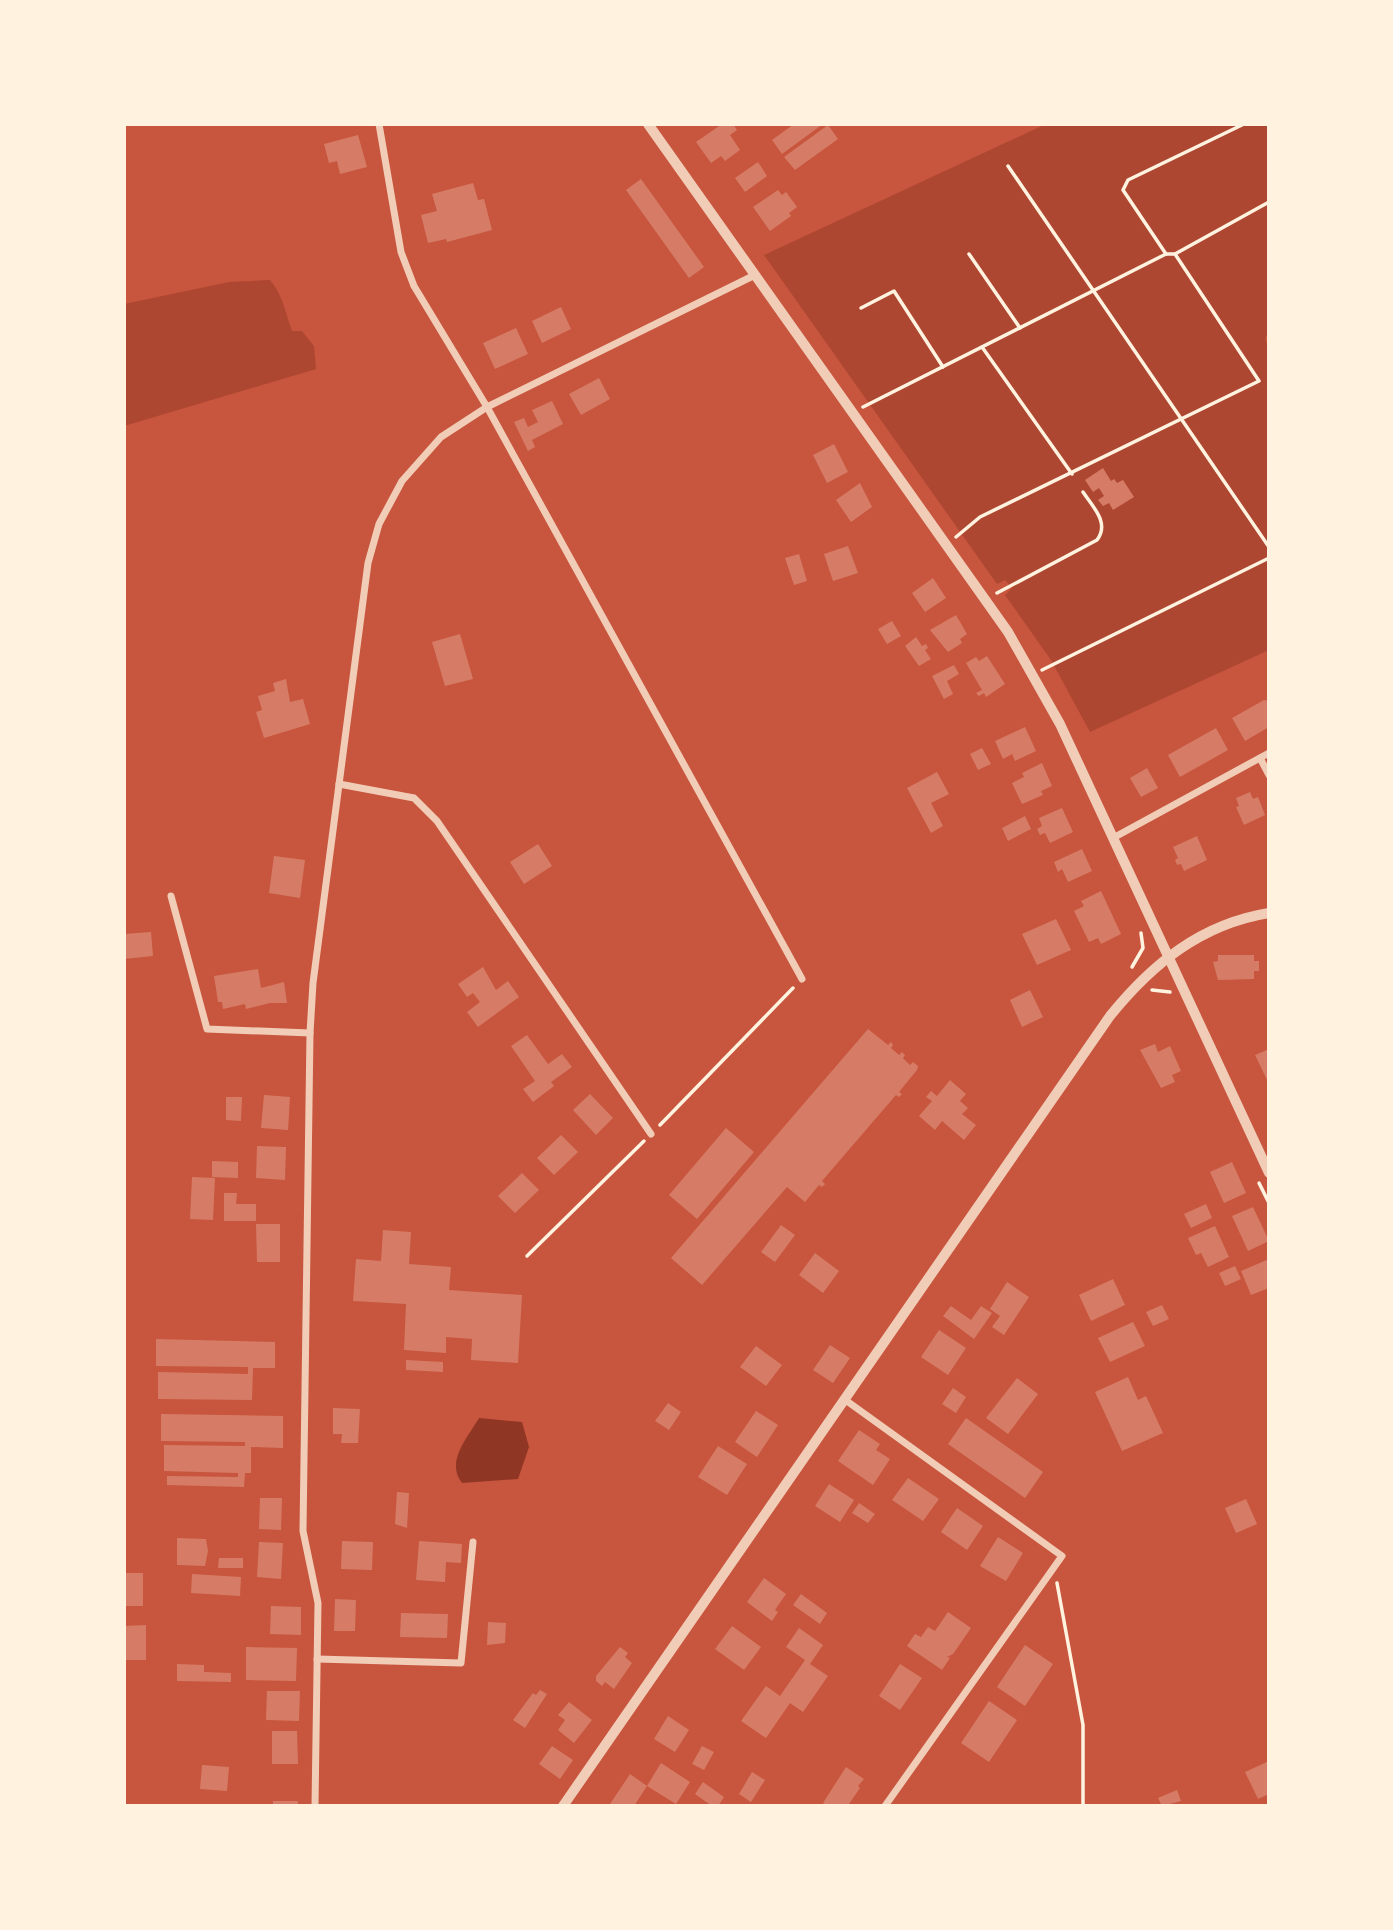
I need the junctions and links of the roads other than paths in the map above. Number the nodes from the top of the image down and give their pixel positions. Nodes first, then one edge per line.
1 (379, 124) edge
2 (648, 124) edge
3 (755, 275) junction
4 (487, 407) junction
5 (1269, 753) edge
6 (1260, 758) junction
7 (1269, 775) edge
8 (339, 785) junction
9 (1113, 838) junction
10 (171, 896) dead end
11 (1269, 913) edge
12 (1168, 956) junction
13 (802, 979) road end
14 (310, 1033) junction
15 (651, 1134) road end
16 (1269, 1174) edge
17 (844, 1399) junction
18 (473, 1542) dead end
19 (317, 1659) junction
20 (314, 1806) edge
21 (563, 1806) edge
22 (884, 1806) edge

1 - 4 street
2 - 3 street
3 - 4 street
3 - 9 street
4 - 8 street
4 - 13 street
5 - 6 street
6 - 7 street
6 - 9 street
8 - 14 street
8 - 15 street
9 - 12 street
10 - 14 street
11 - 12 street
12 - 16 street
12 - 17 street
14 - 19 street
17 - 21 street
17 - 22 street
18 - 19 street
19 - 20 street

